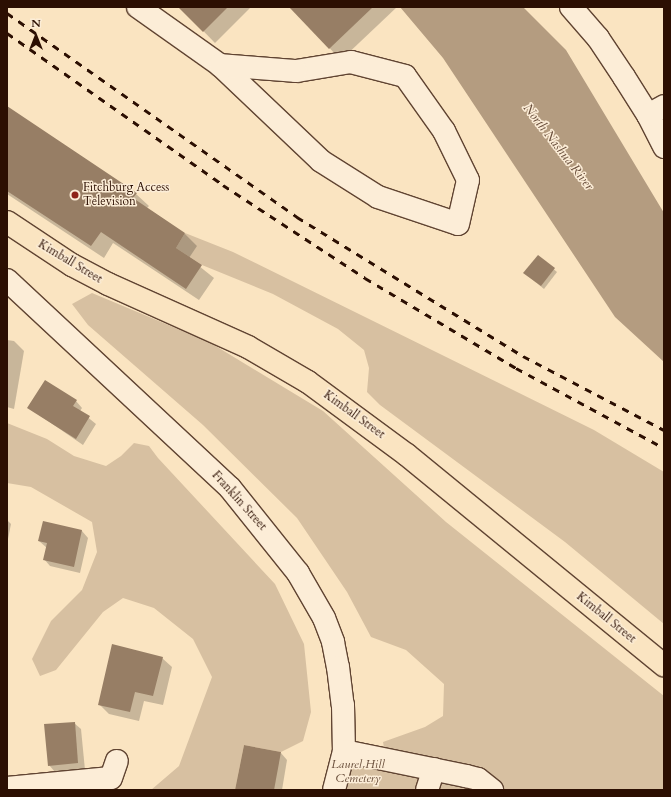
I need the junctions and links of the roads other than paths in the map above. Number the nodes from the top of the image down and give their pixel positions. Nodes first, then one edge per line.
1 (138, 7) edge
2 (571, 7) edge
3 (220, 65) junction
4 (656, 110) edge
5 (664, 147) edge
6 (7, 222) edge
7 (7, 280) edge
8 (664, 665) edge
9 (344, 750) junction
10 (117, 761) dead end
11 (434, 770) junction
12 (7, 788) edge
13 (334, 790) edge
14 (427, 790) edge
15 (492, 790) edge

1 - 3 street
2 - 4 street
3 - 3 street
4 - 5 street
6 - 8 main road, Kimball Street
7 - 9 street, Franklin Street
9 - 11 street
9 - 13 street, Franklin Street
10 - 12 street
11 - 14 street
11 - 15 street

